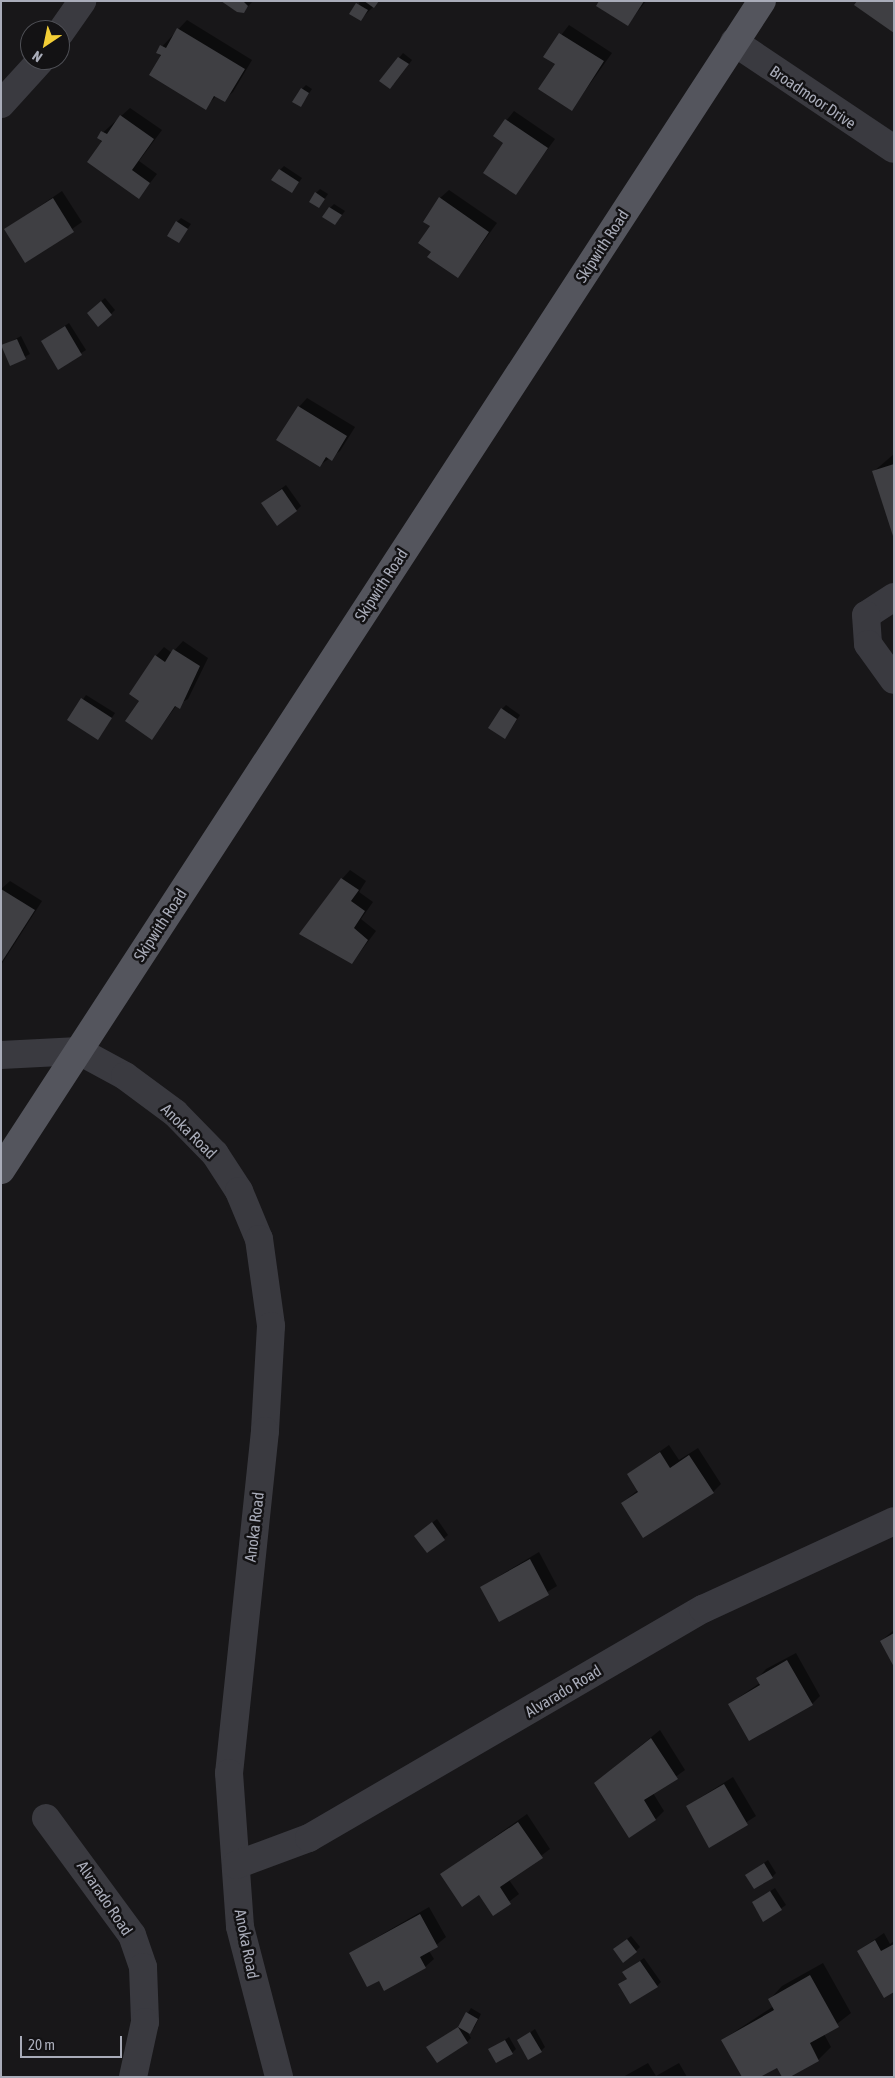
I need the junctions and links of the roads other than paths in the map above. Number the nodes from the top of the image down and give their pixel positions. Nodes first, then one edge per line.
1 (82, 1) edge
2 (762, 1) edge
3 (69, 20) edge
4 (734, 42) junction
5 (32, 70) edge
6 (1, 104) edge
7 (894, 149) edge
8 (894, 597) edge
9 (894, 680) edge
10 (79, 1051) junction
11 (1, 1055) edge
12 (1, 1170) edge
13 (894, 1521) edge
14 (46, 1818) dead end
15 (236, 1865) junction
16 (133, 2077) edge
17 (279, 2077) edge

1 - 3 street
2 - 4 main road, Skipwith Road
4 - 7 street, Broadmoor Drive
4 - 10 main road, Skipwith Road
5 - 6 street
8 - 9 street
10 - 11 street
10 - 12 main road, Skipwith Road
10 - 15 street, Anoka Road
13 - 15 street, Alvarado Road
14 - 16 street, Alvarado Road
15 - 17 street, Anoka Road

